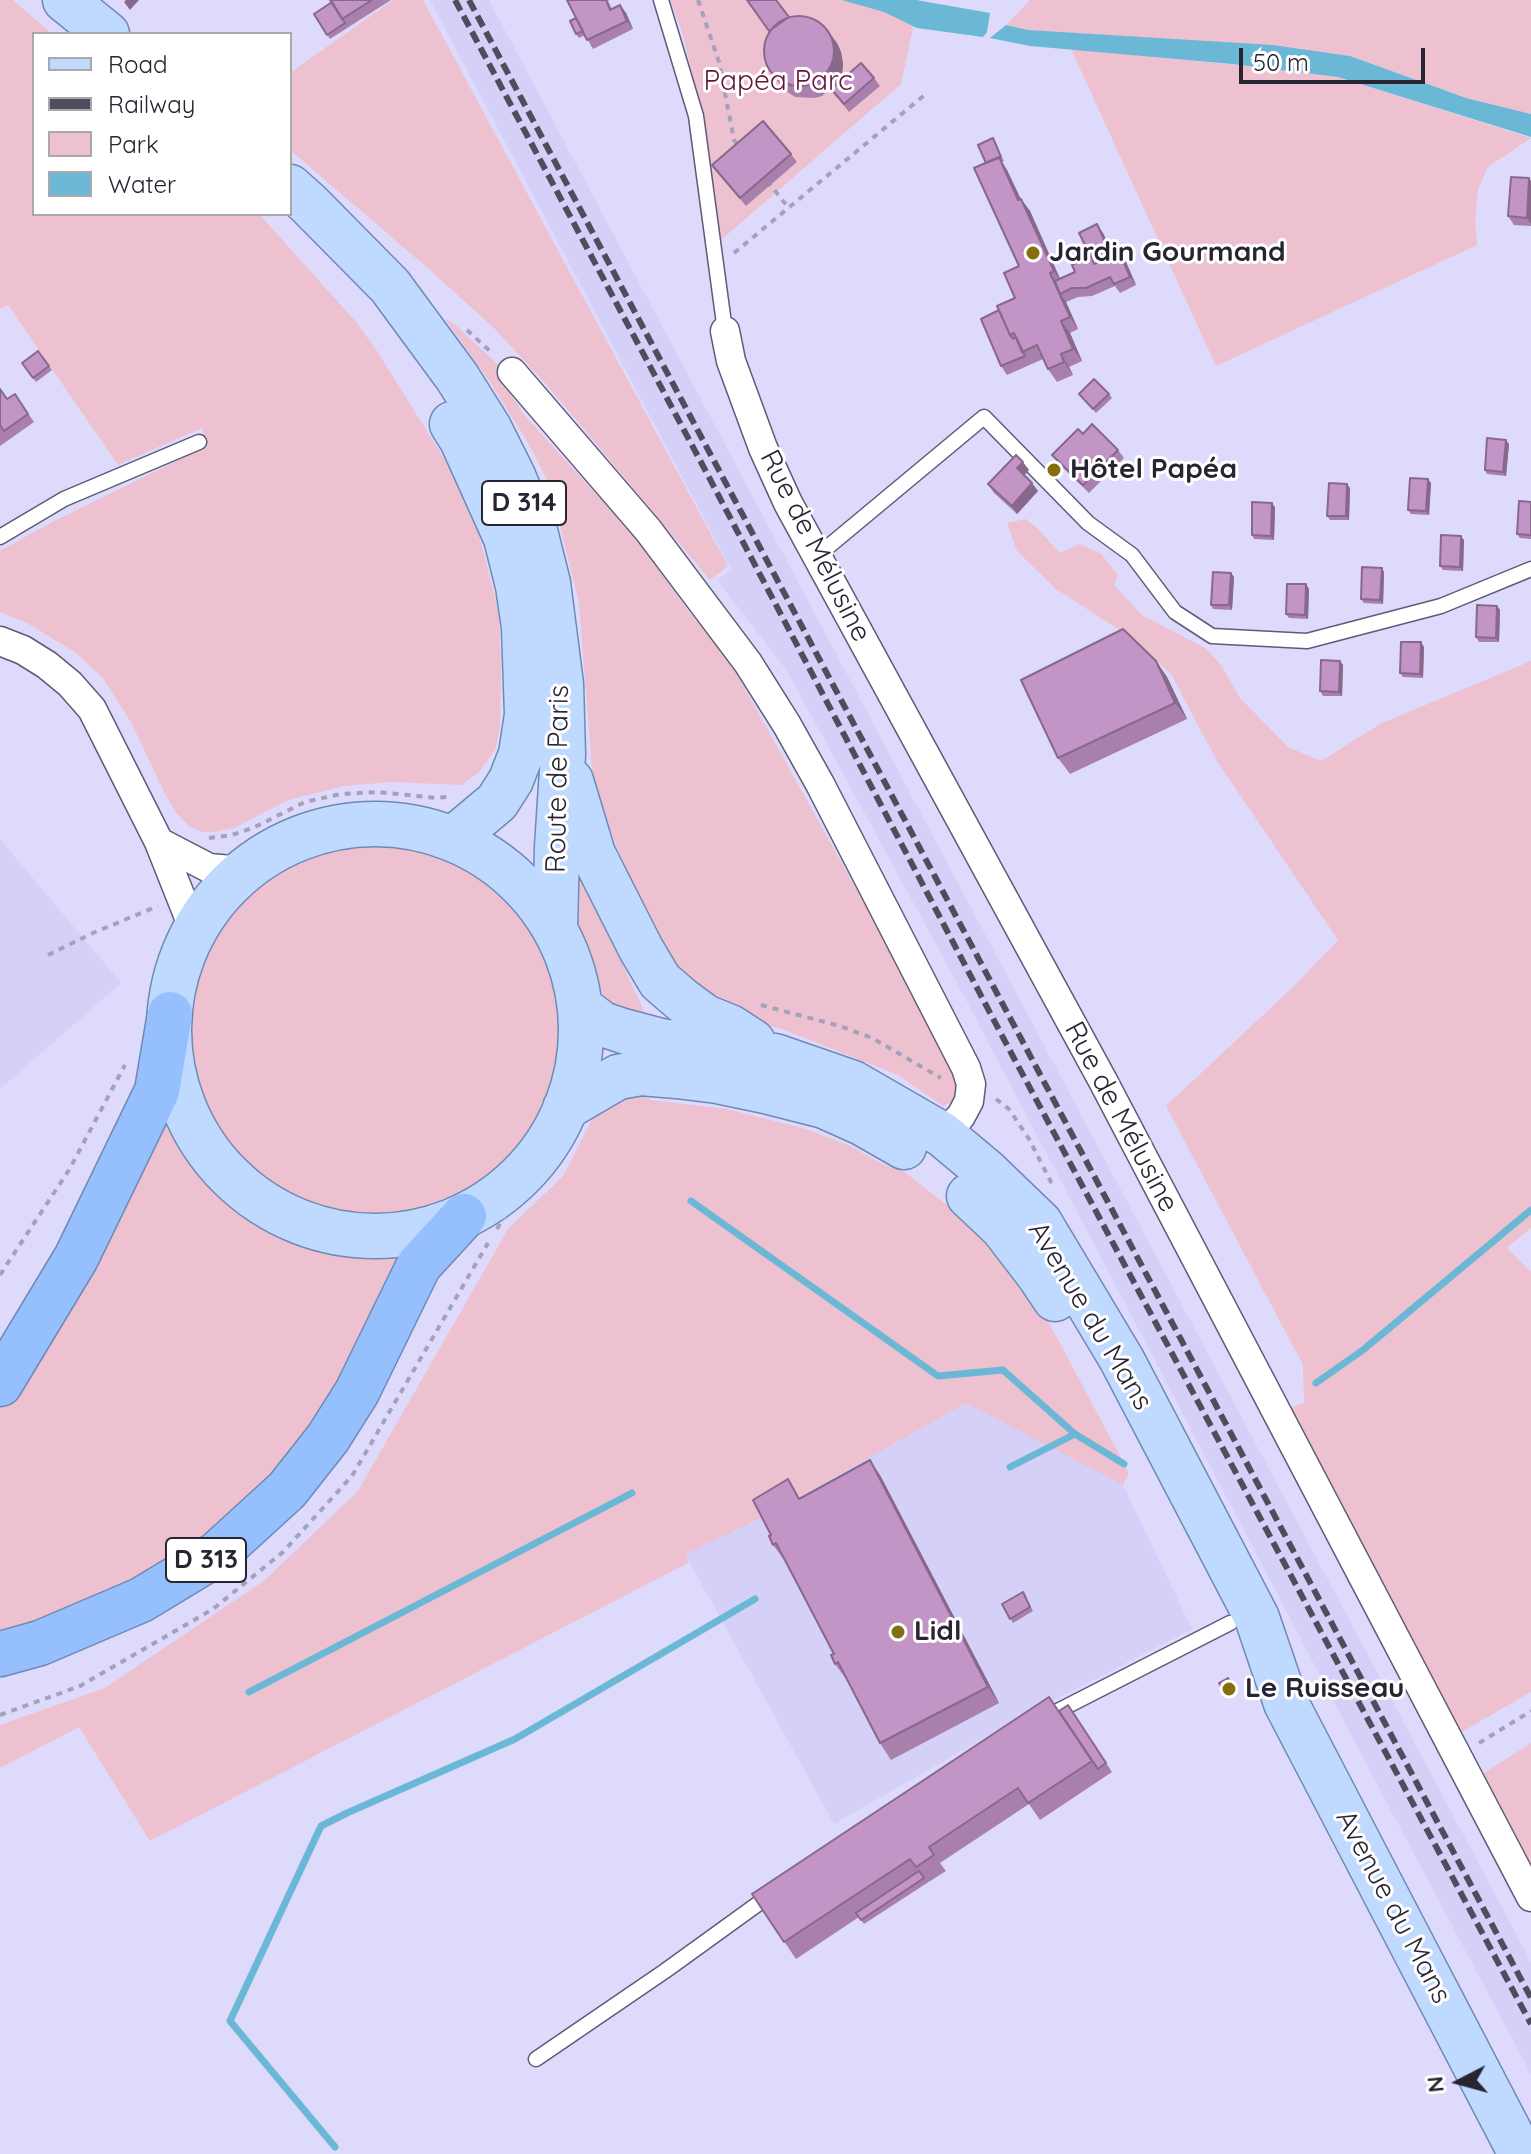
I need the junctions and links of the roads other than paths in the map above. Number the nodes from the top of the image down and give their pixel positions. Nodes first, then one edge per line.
1 (55, 0) edge
2 (65, 0) edge
3 (661, 0) edge
4 (87, 32) edge
5 (105, 32) edge
6 (292, 189) edge
7 (292, 216) edge
8 (725, 331) joint
9 (512, 372) dead end
10 (199, 442) dead end
11 (0, 537) edge
12 (817, 556) junction
13 (1531, 569) edge
14 (0, 641) edge
15 (563, 755) junction
16 (452, 817) junction
17 (159, 842) junction
18 (243, 871) junction
19 (187, 910) junction
20 (555, 929) junction
21 (580, 1007) junction
22 (170, 1014) junction
23 (775, 1056) junction
24 (565, 1108) junction
25 (943, 1135) junction
26 (464, 1216) junction
27 (0, 1384) edge
28 (1230, 1623) junction
29 (0, 1654) edge
30 (1286, 1703) junction
31 (1031, 1724) edge
32 (788, 1882) edge
33 (1531, 1897) edge
34 (536, 2059) dead end
35 (1521, 2154) edge

1 - 4 main road
2 - 5 main road
3 - 8 lane
6 - 15 main road, Route de Paris / D 314
7 - 16 main road, Route de Paris / D 314
8 - 12 street, Rue de Mélusine
9 - 25 street
10 - 11 lane
12 - 13 lane
12 - 33 street, Rue de Mélusine
14 - 17 street
15 - 20 main road, Route de Paris / D 314
15 - 23 main road
16 - 18 main road
16 - 20 main road
17 - 18 street
17 - 19 street
18 - 19 main road
19 - 22 main road
20 - 21 main road
21 - 23 main road, Avenue du Mans
21 - 24 main road
22 - 26 main road
22 - 27 highway
23 - 25 main road, Avenue du Mans
24 - 26 main road
24 - 28 main road, Avenue du Mans
25 - 30 main road, Avenue du Mans
26 - 29 highway, D 313
28 - 30 main road, Avenue du Mans
28 - 31 lane
30 - 35 main road, Avenue du Mans
32 - 34 lane

